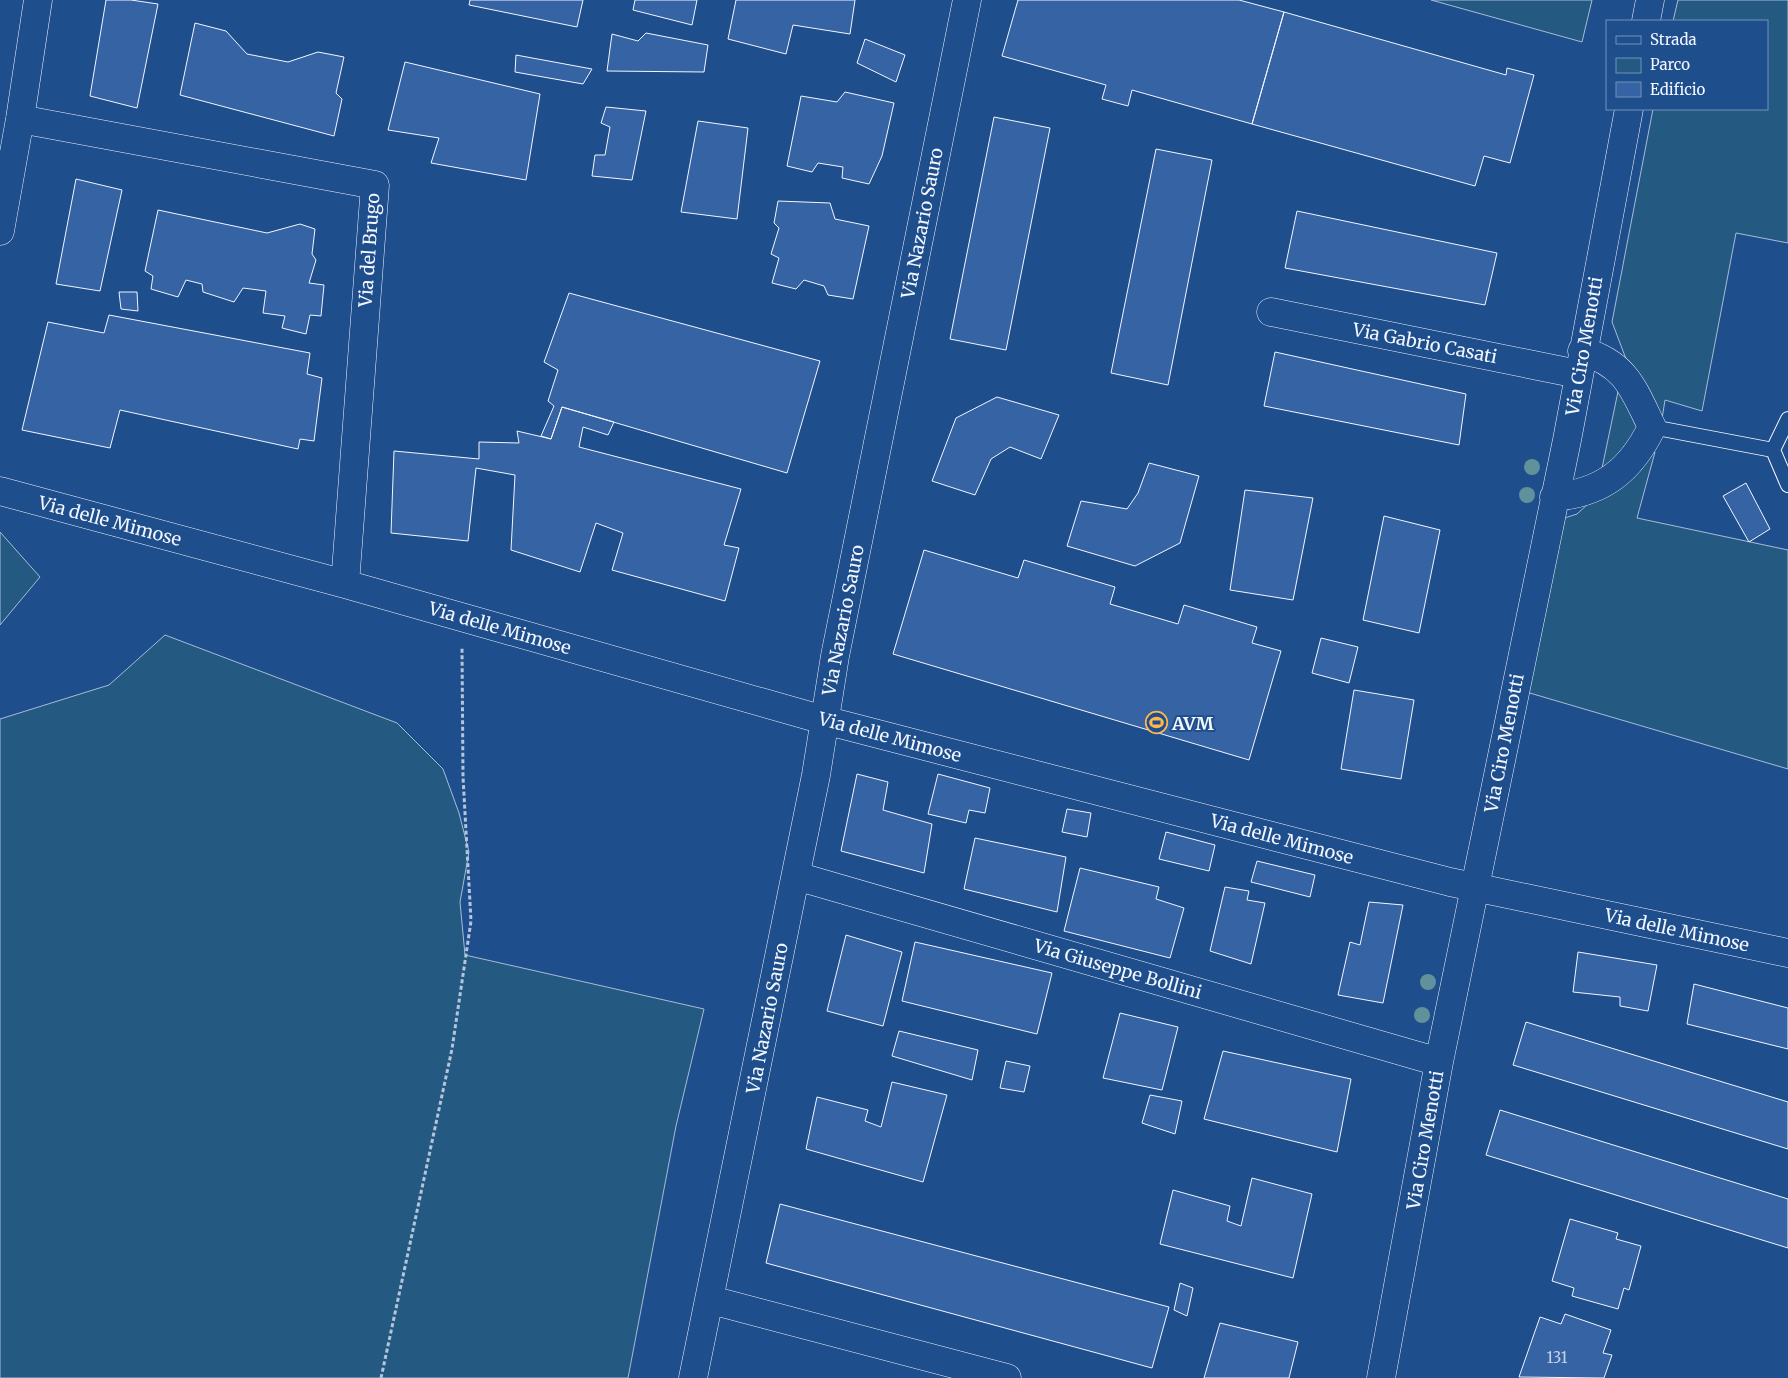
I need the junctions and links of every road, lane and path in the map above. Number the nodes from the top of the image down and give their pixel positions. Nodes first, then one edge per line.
1 (38, 0) edge
2 (967, 0) edge
3 (1650, 0) edge
4 (1646, 20) edge
5 (1629, 110) edge
6 (20, 119) junction
7 (0, 231) edge
8 (1272, 312) dead end
9 (1580, 363) junction
10 (1788, 418) edge
11 (1652, 427) junction
12 (1774, 450) junction
13 (1788, 485) edge
14 (0, 492) edge
15 (1554, 497) junction
16 (345, 584) junction
17 (462, 617) junction
18 (824, 720) junction
19 (796, 876) junction
20 (1474, 889) junction
21 (1788, 953) edge
22 (1439, 1062) junction
23 (711, 1300) junction
24 (381, 1378) edge
25 (694, 1378) edge
26 (1007, 1378) edge
27 (1381, 1378) edge

1 - 6 street
2 - 18 street, Via Nazario Sauro
3 - 4 street
5 - 9 street, Via Ciro Menotti
6 - 7 street
6 - 16 street, Via del Brugo
8 - 9 street, Via Gabrio Casati
9 - 11 street, Via Gabrio Casati
9 - 15 street, Via Ciro Menotti
10 - 12 lane
11 - 12 lane
11 - 15 street
12 - 13 lane
14 - 16 street, Via delle Mimose
15 - 20 street, Via Ciro Menotti
16 - 17 street, Via delle Mimose
17 - 18 street, Via delle Mimose
17 - 24 path
18 - 19 street, Via Nazario Sauro
18 - 20 street, Via delle Mimose
19 - 22 street, Via Giuseppe Bollini
19 - 23 street, Via Nazario Sauro
20 - 21 street, Via delle Mimose
20 - 22 street, Via Ciro Menotti
22 - 27 street, Via Ciro Menotti
23 - 25 street, Via Nazario Sauro
23 - 26 street

